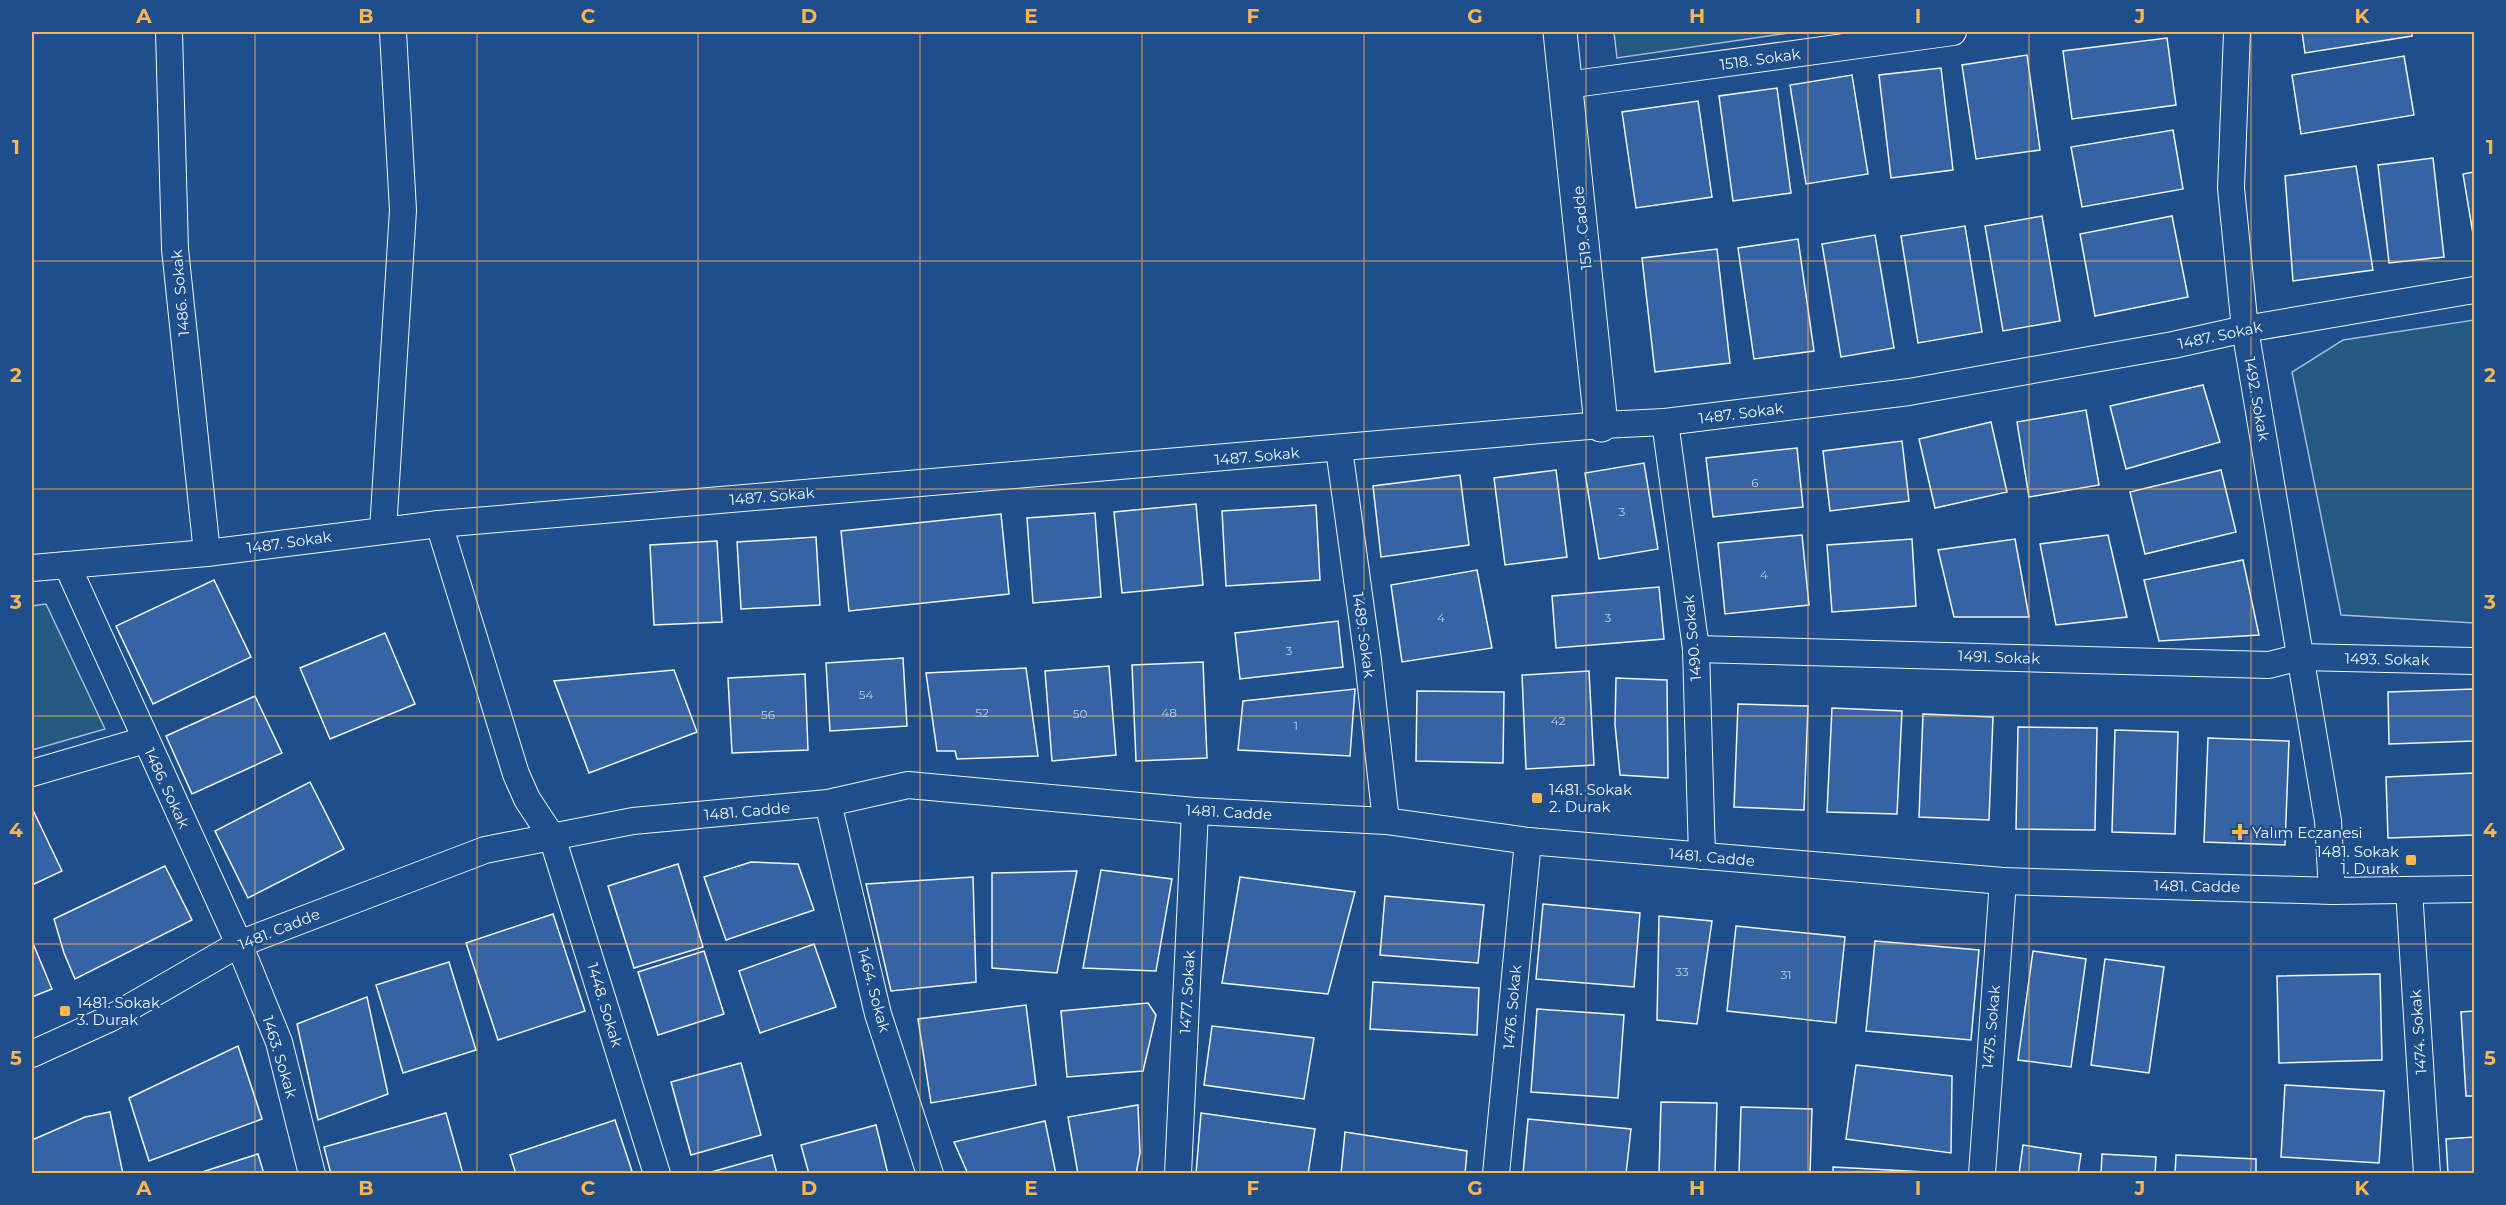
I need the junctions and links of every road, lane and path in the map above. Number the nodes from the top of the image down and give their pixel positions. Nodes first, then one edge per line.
1 (169, 32) edge
2 (393, 32) edge
3 (1560, 32) edge
4 (1953, 32) edge
5 (2237, 32) edge
6 (1567, 85) junction
7 (2475, 290) edge
8 (2245, 329) junction
9 (1665, 422) junction
10 (1601, 425) junction
11 (1339, 449) junction
12 (440, 524) junction
13 (383, 530) junction
14 (207, 553) junction
15 (67, 565) junction
16 (32, 568) edge
17 (1696, 649) junction
18 (2300, 657) junction
19 (2475, 662) edge
20 (145, 740) junction
21 (32, 773) edge
22 (828, 803) junction
23 (1195, 811) junction
24 (1386, 820) junction
25 (552, 837) junction
26 (1528, 841) junction
27 (1702, 856) junction
28 (2003, 881) junction
29 (2475, 889) edge
30 (2409, 890) junction
31 (2332, 891) junction
32 (239, 944) junction
33 (32, 1054) edge
34 (312, 1173) edge
35 (657, 1173) edge
36 (930, 1173) edge
37 (1178, 1173) edge
38 (1496, 1173) edge
39 (1982, 1173) edge
40 (2427, 1173) edge

1 - 14 street, 1486. Sokak
2 - 13 street
3 - 6 street, 1519. Cadde
4 - 6 street, 1518. Sokak
5 - 8 street, 1492. Sokak
6 - 10 street, 1519. Cadde
7 - 8 street, 1487. Sokak
8 - 9 street, 1487. Sokak
8 - 18 street, 1492. Sokak
9 - 10 street, 1487. Sokak
9 - 17 street, 1490. Sokak
10 - 11 street, 1487. Sokak
11 - 12 street, 1487. Sokak
11 - 24 street, 1489. Sokak
12 - 13 street, 1487. Sokak
12 - 25 street, 1448. Sokak
13 - 14 street, 1487. Sokak
14 - 15 street, 1487. Sokak
15 - 16 street, 1487. Sokak
15 - 20 street, 1486. Sokak
17 - 18 street, 1491. Sokak
17 - 27 street, 1490. Sokak
18 - 19 street, 1493. Sokak
18 - 31 street
20 - 21 street
20 - 32 street, 1486. Sokak
22 - 23 street, 1481. Cadde
22 - 25 street, 1481. Cadde
22 - 36 street, 1464. Sokak
23 - 24 street, 1481. Cadde
23 - 37 street, 1477. Sokak
24 - 26 street, 1481. Cadde
25 - 32 street, 1481. Cadde
25 - 35 street, 1448. Sokak
26 - 27 street, 1481. Cadde
26 - 38 street, 1476. Sokak
27 - 28 street, 1481. Cadde
28 - 31 street, 1481. Cadde
28 - 39 street, 1475. Sokak
29 - 30 street, 1481. Cadde
30 - 31 street, 1481. Cadde
30 - 40 street, 1474. Sokak
32 - 33 street, 1481. Cadde
32 - 34 street, 1463. Sokak

